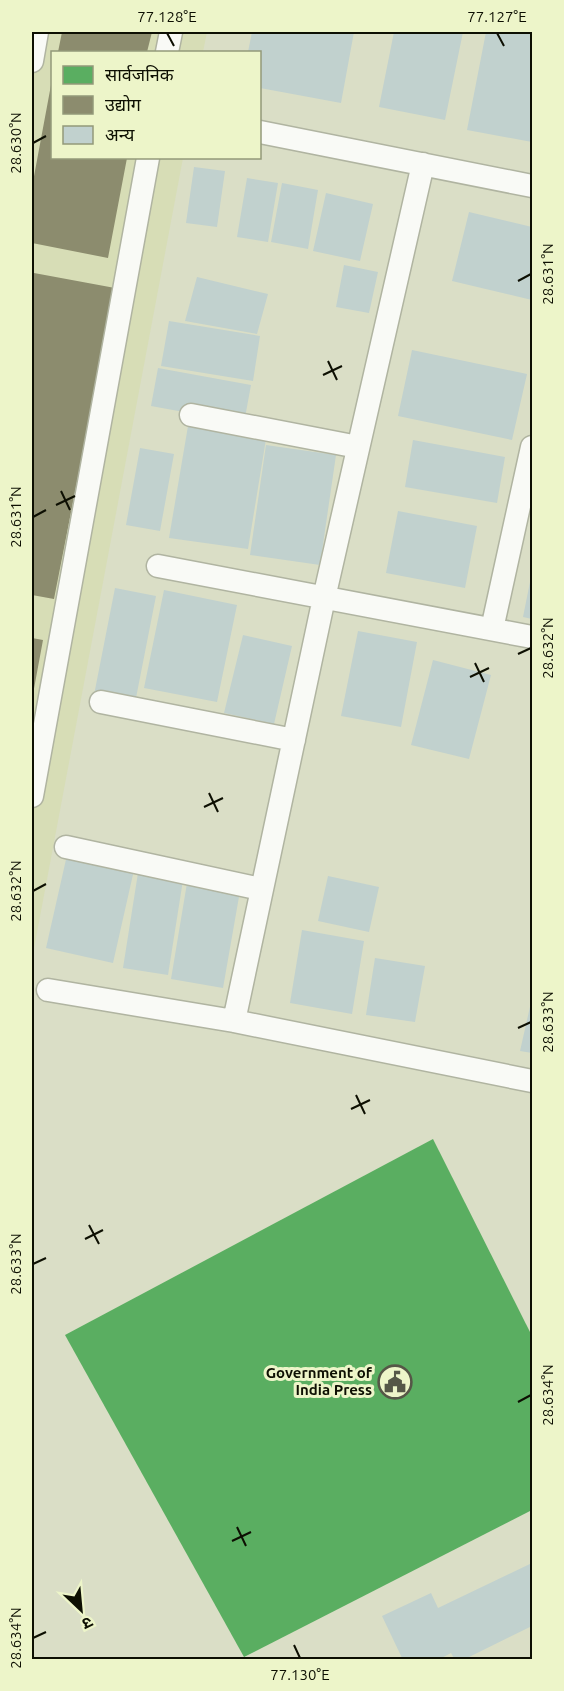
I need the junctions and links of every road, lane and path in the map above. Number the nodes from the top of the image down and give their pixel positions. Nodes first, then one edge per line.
1 (37, 32) edge
2 (171, 32) edge
3 (167, 51) edge
4 (32, 61) edge
5 (261, 132) edge
6 (148, 159) edge
7 (423, 164) junction
8 (532, 186) edge
9 (191, 415) dead end
10 (358, 447) junction
11 (532, 447) edge
12 (158, 566) dead end
13 (324, 597) junction
14 (492, 629) junction
15 (532, 637) edge
16 (101, 702) dead end
17 (294, 740) junction
18 (32, 796) edge
19 (66, 847) dead end
20 (261, 889) junction
21 (48, 990) dead end
22 (234, 1021) junction
23 (532, 1081) edge

1 - 4 street
2 - 3 street
5 - 7 street
6 - 18 street
7 - 8 street
7 - 10 street
9 - 10 street
10 - 13 street
11 - 14 street
12 - 13 street
13 - 14 street
13 - 17 street
14 - 15 street
16 - 17 street
17 - 20 street
19 - 20 street
20 - 22 street
21 - 22 street
22 - 23 street

